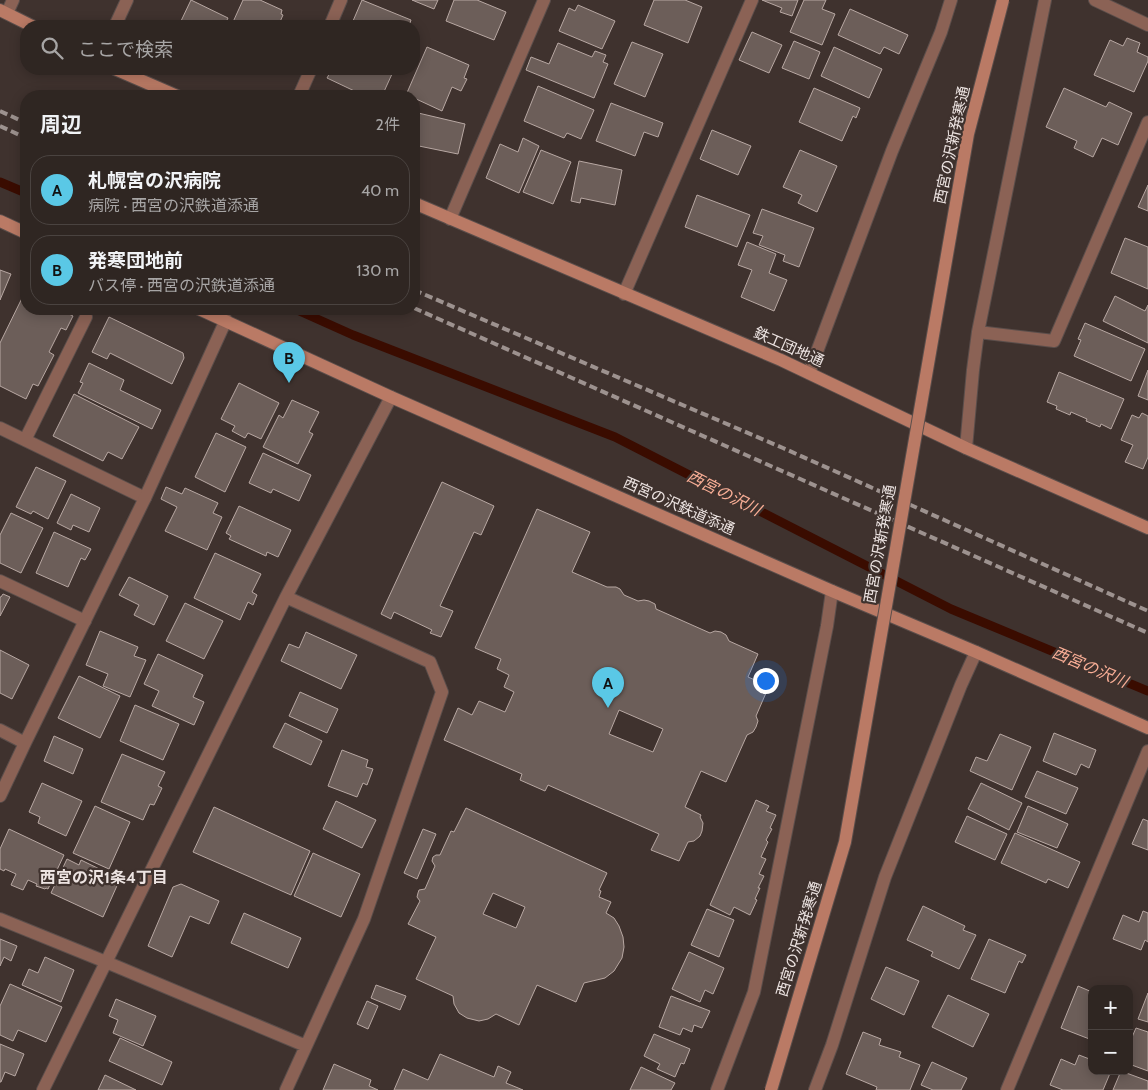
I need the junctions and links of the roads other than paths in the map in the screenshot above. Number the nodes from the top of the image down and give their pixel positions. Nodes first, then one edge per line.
1 (13, 0) edge
2 (127, 0) edge
3 (342, 0) edge
4 (544, 0) edge
5 (752, 0) edge
6 (951, 0) edge
7 (1003, 0) edge
8 (1045, 0) edge
9 (1095, 0) edge
10 (4, 12) edge
11 (20, 20) edge
12 (119, 20) edge
13 (333, 20) edge
14 (1148, 25) edge
15 (129, 75) edge
16 (308, 75) edge
17 (163, 90) edge
18 (302, 90) edge
19 (1148, 122) edge
20 (420, 206) edge
21 (450, 219) junction
22 (0, 222) edge
23 (20, 230) edge
24 (624, 294) junction
25 (214, 315) edge
26 (86, 317) dead end
27 (226, 320) junction
28 (978, 332) junction
29 (809, 373) junction
30 (391, 397) junction
31 (0, 428) edge
32 (25, 440) junction
33 (966, 448) junction
34 (145, 498) junction
35 (1148, 528) edge
36 (0, 581) edge
37 (832, 591) junction
38 (286, 597) junction
39 (86, 620) junction
40 (976, 652) junction
41 (1148, 728) edge
42 (0, 730) edge
43 (25, 743) junction
44 (1148, 751) edge
45 (0, 796) edge
46 (0, 919) edge
47 (106, 962) junction
48 (306, 1046) junction
49 (43, 1090) edge
50 (286, 1090) edge
51 (717, 1090) edge
52 (771, 1090) edge
53 (815, 1090) edge
54 (1007, 1090) edge

1 - 10 street
2 - 12 street
3 - 13 street
4 - 21 street
5 - 24 street
6 - 29 street
7 - 52 street, 西宮の沢新発寒通, bridge
8 - 28 street
9 - 14 street
10 - 11 street
15 - 17 street
16 - 18 street
19 - 28 street
20 - 21 street, 鉄工団地通
21 - 24 street, 鉄工団地通
22 - 23 street
24 - 29 street, 鉄工団地通
25 - 27 street, 西宮の沢鉄道添通
26 - 32 street
27 - 30 street, 西宮の沢鉄道添通
27 - 34 street
28 - 33 street
29 - 33 street, 鉄工団地通
30 - 37 street, 西宮の沢鉄道添通
30 - 38 street
31 - 32 street
32 - 34 street
33 - 35 street, 鉄工団地通
34 - 39 street
36 - 39 street
37 - 40 street, 西宮の沢鉄道添通
37 - 51 street
38 - 47 street
38 - 48 street
39 - 43 street
40 - 41 street, 西宮の沢鉄道添通
40 - 53 street
42 - 43 street
43 - 45 street
44 - 54 street
46 - 47 street
47 - 48 street
47 - 49 street
48 - 50 street

